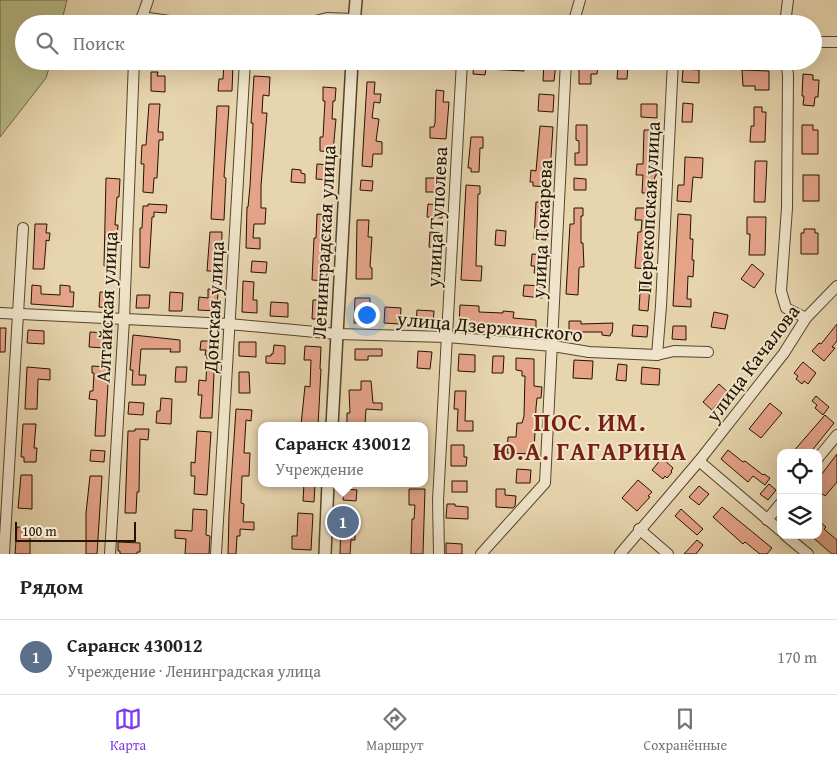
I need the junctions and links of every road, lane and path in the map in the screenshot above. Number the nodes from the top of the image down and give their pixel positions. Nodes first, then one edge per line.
1 (148, 0) edge
2 (356, 0) edge
3 (580, 0) edge
4 (788, 0) edge
5 (141, 15) edge
6 (355, 15) edge
7 (576, 15) edge
8 (786, 15) edge
9 (822, 42) edge
10 (837, 42) edge
11 (134, 70) edge
12 (244, 70) edge
13 (352, 70) edge
14 (462, 70) edge
15 (566, 70) edge
16 (673, 70) edge
17 (787, 70) edge
18 (23, 228) dead end
19 (837, 286) edge
20 (0, 313) edge
21 (18, 314) junction
22 (806, 318) junction
23 (124, 319) junction
24 (229, 324) junction
25 (337, 334) junction
26 (447, 337) junction
27 (553, 346) junction
28 (708, 352) dead end
29 (657, 355) junction
30 (332, 422) edge
31 (837, 435) edge
32 (822, 453) edge
33 (699, 461) junction
34 (328, 487) edge
35 (777, 508) edge
36 (767, 520) junction
37 (777, 528) edge
38 (640, 529) junction
39 (791, 539) edge
40 (4, 554) edge
41 (110, 554) edge
42 (216, 554) edge
43 (325, 554) edge
44 (439, 554) edge
45 (481, 554) edge
46 (620, 554) edge
47 (668, 554) edge
48 (808, 554) edge

1 - 5 street
2 - 6 street
3 - 7 street
4 - 8 street
9 - 10 street
11 - 23 street, Алтайская улица
12 - 24 street, Донская улица
13 - 25 street, Ленинградская улица
14 - 26 street, улица Туполева
15 - 27 street, улица Токарева
16 - 29 street, Перекопская улица
17 - 22 street
18 - 21 street
19 - 22 street, улица Качалова
20 - 21 street, улица Дзержинского
21 - 23 street, улица Дзержинского
21 - 40 street
22 - 33 street, улица Качалова
23 - 24 street, улица Дзержинского
23 - 41 street, Алтайская улица
24 - 25 street, улица Дзержинского
24 - 42 street, Донская улица
25 - 26 street, улица Дзержинского
25 - 30 street, Ленинградская улица
26 - 27 street, улица Дзержинского
26 - 44 street, улица Туполева
27 - 29 street, улица Дзержинского
27 - 45 street, улица Токарева
28 - 29 street, улица Дзержинского
31 - 32 street
33 - 36 street
33 - 38 street, улица Качалова
34 - 43 street
35 - 36 street
36 - 37 street
38 - 46 street, улица Качалова
38 - 47 street
39 - 48 street

